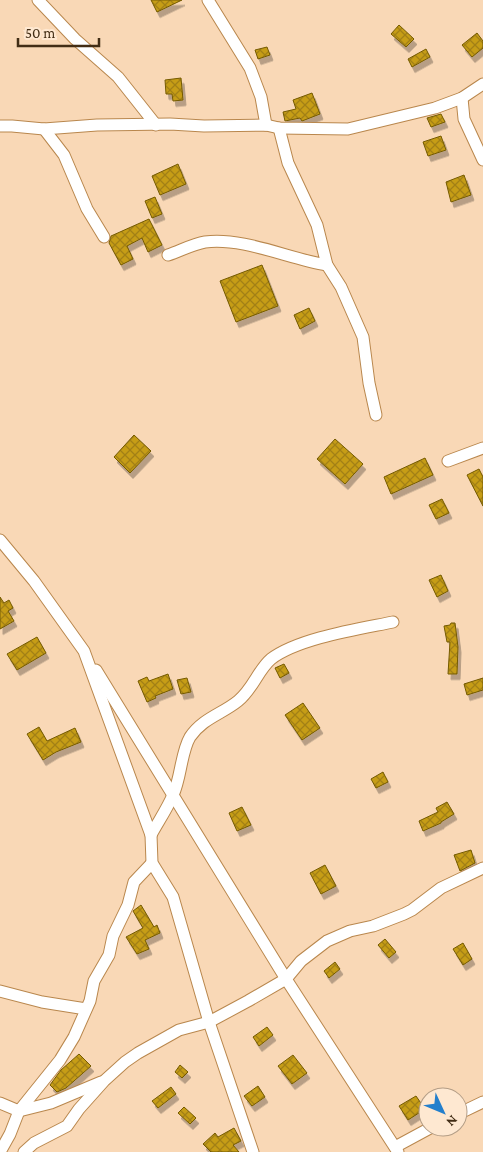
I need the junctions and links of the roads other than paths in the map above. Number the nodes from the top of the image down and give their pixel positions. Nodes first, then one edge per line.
1 (38, 0) edge
2 (208, 0) edge
3 (483, 84) edge
4 (462, 98) junction
5 (156, 125) junction
6 (266, 125) junction
7 (0, 126) edge
8 (279, 128) junction
9 (44, 129) junction
10 (483, 160) edge
11 (104, 237) dead end
12 (168, 255) dead end
13 (327, 265) junction
14 (376, 415) dead end
15 (483, 448) edge
16 (448, 461) dead end
17 (0, 540) edge
18 (10, 552) junction
19 (0, 559) edge
20 (394, 622) dead end
21 (84, 651) junction
22 (174, 795) junction
23 (151, 835) junction
24 (152, 863) junction
25 (483, 868) edge
26 (286, 979) junction
27 (0, 991) edge
28 (86, 1008) junction
29 (209, 1022) junction
30 (104, 1081) junction
31 (483, 1102) edge
32 (0, 1103) edge
33 (468, 1109) edge
34 (19, 1112) junction
35 (418, 1136) edge
36 (396, 1149) edge
37 (0, 1152) edge
38 (24, 1152) edge
39 (253, 1152) edge

1 - 5 street
2 - 6 street
3 - 4 street
4 - 8 street
4 - 10 street
5 - 6 street
5 - 9 street
6 - 8 street
7 - 9 street
8 - 13 street
9 - 11 street
12 - 13 street
13 - 14 street
15 - 16 street
17 - 18 street
18 - 19 street
18 - 21 street
20 - 22 street
21 - 22 street
21 - 23 street
22 - 23 street
22 - 26 street
23 - 24 street
24 - 28 street
24 - 29 street
25 - 26 street
26 - 29 street
26 - 36 street
27 - 28 street
28 - 34 street
29 - 30 street
29 - 39 street
30 - 34 street
30 - 38 street
31 - 33 street
32 - 34 street
34 - 37 street
35 - 36 street

